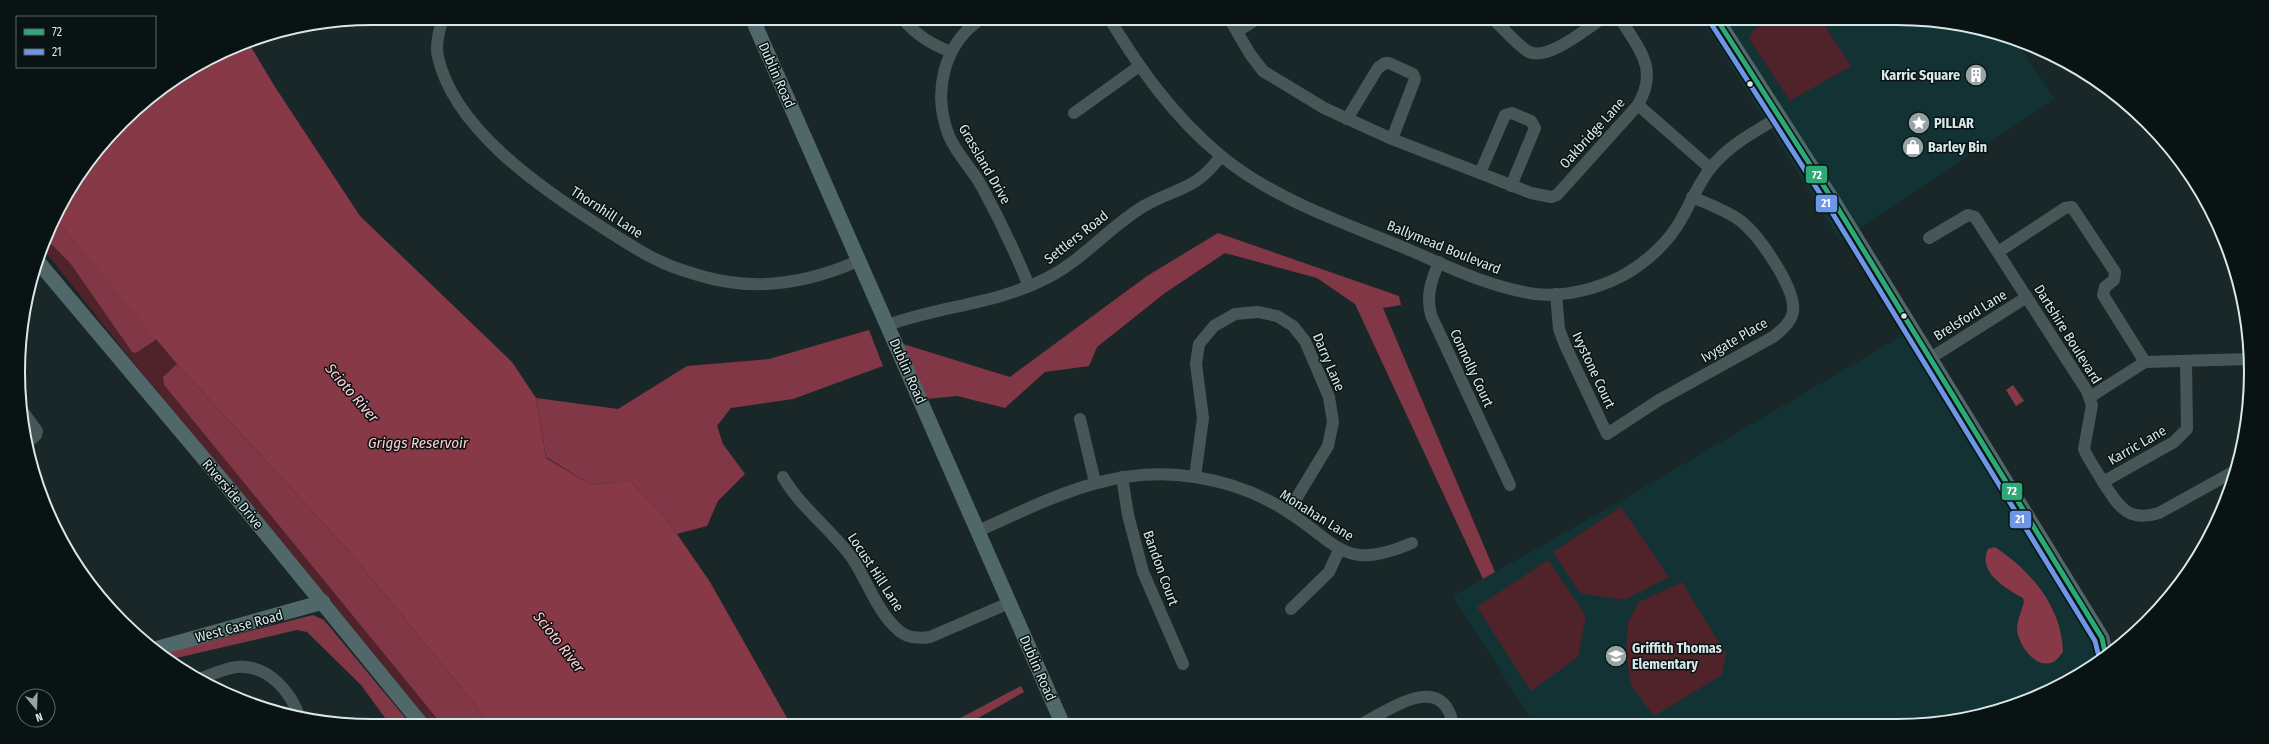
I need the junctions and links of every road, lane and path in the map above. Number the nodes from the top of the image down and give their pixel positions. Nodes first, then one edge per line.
1 (441, 25) edge
2 (755, 25) edge
3 (908, 25) edge
4 (974, 25) edge
5 (1113, 25) edge
6 (1234, 25) edge
7 (1248, 25) edge
8 (1500, 25) edge
9 (1592, 25) edge
10 (1624, 25) edge
11 (1720, 25) edge
12 (1238, 31) junction
13 (951, 52) junction
14 (1138, 67) junction
15 (1638, 105) junction
16 (1074, 113) dead end
17 (1779, 117) junction
18 (1347, 119) junction
19 (1392, 138) junction
20 (1221, 156) junction
21 (1710, 168) junction
22 (1480, 173) junction
23 (1512, 186) junction
24 (1692, 197) junction
25 (1929, 238) dead end
26 (1998, 252) junction
27 (858, 260) junction
28 (1439, 262) junction
29 (41, 266) edge
30 (1029, 286) junction
31 (1556, 294) junction
32 (2027, 297) junction
33 (888, 325) junction
34 (1929, 359) junction
35 (2243, 359) edge
36 (2145, 362) junction
37 (2186, 362) junction
38 (2090, 397) junction
39 (1080, 419) dead end
40 (29, 420) edge
41 (1607, 434) joint
42 (32, 438) edge
43 (2229, 474) edge
44 (783, 476) dead end
45 (1122, 477) junction
46 (1195, 477) junction
47 (1095, 482) junction
48 (2103, 482) junction
49 (1510, 485) dead end
50 (1288, 512) junction
51 (978, 531) junction
52 (1412, 543) dead end
53 (1339, 550) junction
54 (323, 602) junction
55 (1009, 603) junction
56 (1291, 609) dead end
57 (2107, 645) edge
58 (161, 647) edge
59 (1183, 664) dead end
60 (206, 677) edge
61 (295, 710) edge
62 (417, 719) edge
63 (1060, 719) edge
64 (1379, 719) edge
65 (1451, 719) edge

1 - 27 street, Thornhill Lane
2 - 27 main road, Dublin Road
3 - 13 street
4 - 13 street, Grassland Drive
5 - 14 street, Ballymead Boulevard
6 - 12 street
7 - 12 street
8 - 9 street
10 - 15 street
11 - 17 main road
12 - 18 street
13 - 30 street, Grassland Drive
14 - 16 street
14 - 20 street, Ballymead Boulevard
15 - 21 street, Oakbridge Lane
15 - 23 street, Oakbridge Lane
17 - 21 street, Ballymead Boulevard
17 - 34 main road
18 - 19 street
18 - 19 street
19 - 22 street
20 - 28 street, Ballymead Boulevard
20 - 30 street, Settlers Road
21 - 24 street, Ballymead Boulevard
22 - 23 street
22 - 23 street
24 - 31 street, Ballymead Boulevard
24 - 41 street, Ivygate Place
25 - 26 street, Dartshire Boulevard
26 - 32 street, Dartshire Boulevard
26 - 36 street
27 - 33 main road, Dublin Road
28 - 31 street, Ballymead Boulevard
28 - 49 street, Connolly Court
29 - 54 main road, Riverside Drive
30 - 33 street, Settlers Road
31 - 41 street, Ivystone Court
32 - 34 street, Brelsford Lane
32 - 38 street, Dartshire Boulevard
33 - 51 main road, Dublin Road
34 - 57 main road
35 - 37 street
36 - 37 street
36 - 38 street
37 - 48 street, Karric Lane
38 - 48 street, Dartshire Boulevard
39 - 47 street
40 - 42 street
43 - 48 street, Dartshire Boulevard
44 - 55 street, Locust Hill Lane
45 - 46 street, Monahan Lane
45 - 47 street, Monahan Lane
45 - 59 street, Bandon Court
46 - 50 street, Monahan Lane
46 - 50 street, Darry Lane
47 - 51 street, Monahan Lane
50 - 53 street, Monahan Lane
51 - 55 main road, Dublin Road
52 - 53 street, Monahan Lane
53 - 56 street
54 - 58 main road, West Case Road
54 - 62 main road, Riverside Drive
55 - 63 main road, Dublin Road
60 - 61 street
64 - 65 street

